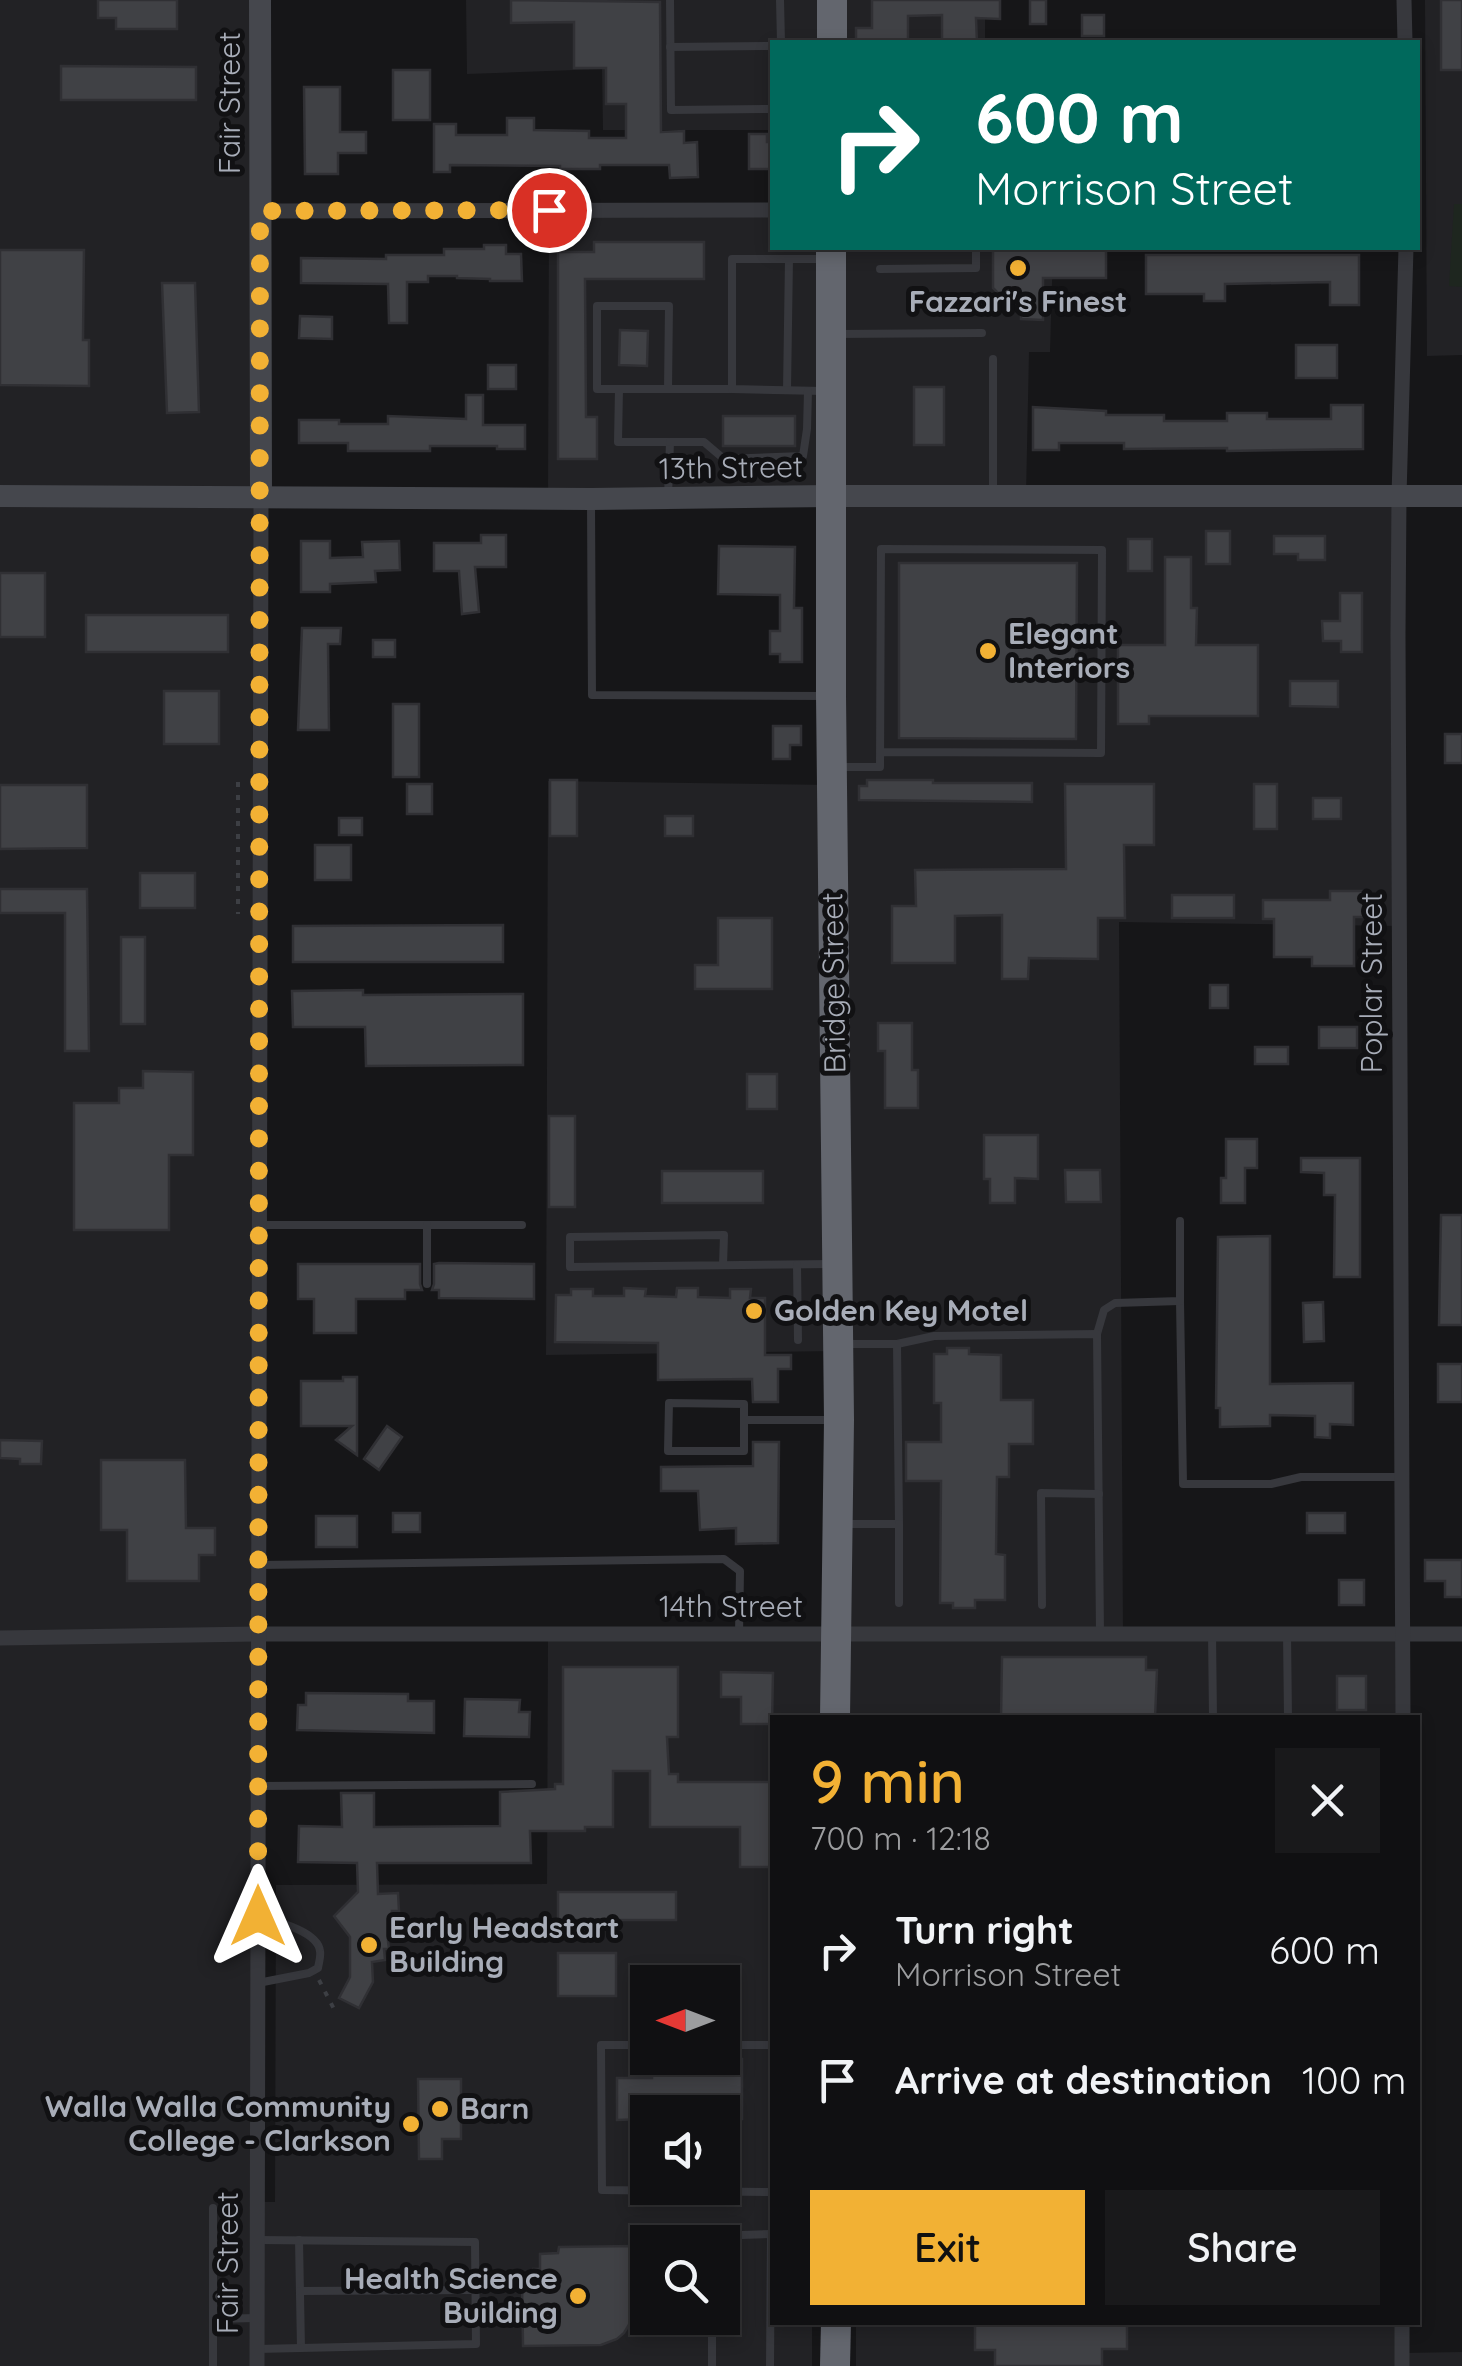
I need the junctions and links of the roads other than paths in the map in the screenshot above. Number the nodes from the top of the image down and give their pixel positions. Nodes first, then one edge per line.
1 (260, 0) edge
2 (670, 0) edge
3 (780, 0) edge
4 (832, 0) edge
5 (1404, 0) edge
6 (781, 40) edge
7 (832, 40) edge
8 (1405, 40) edge
9 (770, 46) edge
10 (670, 47) junction
11 (770, 109) edge
12 (770, 210) edge
13 (260, 211) junction
14 (976, 250) edge
15 (1406, 250) edge
16 (831, 253) edge
17 (789, 259) junction
18 (880, 269) dead end
19 (982, 333) dead end
20 (831, 334) junction
21 (993, 359) dead end
22 (619, 388) junction
23 (668, 389) junction
24 (732, 390) junction
25 (787, 390) junction
26 (820, 391) junction
27 (670, 442) junction
28 (0, 496) edge
29 (831, 496) junction
30 (992, 496) junction
31 (1398, 496) junction
32 (1462, 496) edge
33 (260, 497) junction
34 (668, 498) junction
35 (590, 499) junction
36 (831, 696) junction
37 (880, 752) junction
38 (832, 767) junction
39 (1180, 1221) dead end
40 (258, 1225) junction
41 (427, 1225) junction
42 (522, 1226) dead end
43 (837, 1264) junction
44 (797, 1265) junction
45 (724, 1266) junction
46 (427, 1284) dead end
47 (1180, 1301) junction
48 (1097, 1334) junction
49 (798, 1340) dead end
50 (838, 1344) junction
51 (897, 1344) junction
52 (744, 1420) junction
53 (839, 1420) junction
54 (1402, 1477) junction
55 (1098, 1494) junction
56 (837, 1524) junction
57 (898, 1524) junction
58 (259, 1565) junction
59 (898, 1603) dead end
60 (1042, 1605) dead end
61 (1286, 1632) junction
62 (1212, 1633) junction
63 (259, 1634) junction
64 (1100, 1634) junction
65 (1403, 1634) junction
66 (1462, 1634) edge
67 (739, 1635) junction
68 (834, 1635) junction
69 (0, 1638) edge
70 (835, 1715) edge
71 (1213, 1715) edge
72 (1288, 1715) edge
73 (1402, 1715) edge
74 (532, 1784) dead end
75 (259, 1786) junction
76 (258, 1916) junction
77 (258, 1984) junction
78 (630, 2045) edge
79 (740, 2045) edge
80 (770, 2045) edge
81 (770, 2192) edge
82 (213, 2208) dead end
83 (770, 2234) edge
84 (740, 2235) edge
85 (258, 2240) junction
86 (300, 2240) junction
87 (300, 2290) junction
88 (475, 2290) junction
89 (258, 2318) junction
90 (213, 2319) junction
91 (771, 2325) edge
92 (836, 2325) edge
93 (1402, 2325) edge
94 (712, 2335) edge
95 (301, 2348) junction
96 (258, 2358) edge
97 (213, 2366) edge
98 (712, 2366) edge
99 (770, 2366) edge
100 (836, 2366) edge
101 (1402, 2366) edge

1 - 13 street, Fair Street
2 - 10 lane
3 - 6 lane
4 - 7 highway
5 - 8 street
9 - 10 lane
10 - 11 lane
12 - 13 street
13 - 33 street, Fair Street
14 - 18 lane
15 - 31 street, Poplar Street
16 - 17 lane
16 - 20 highway, Bridge Street
17 - 24 lane
17 - 25 lane
19 - 20 lane
20 - 26 highway, Bridge Street
21 - 30 lane
22 - 23 lane
22 - 23 lane
22 - 27 lane
23 - 24 lane
24 - 25 lane
25 - 26 lane
26 - 27 lane
26 - 29 highway, Bridge Street
27 - 34 lane
28 - 33 street, 13th Street
29 - 30 street, 13th Street
29 - 34 street, 13th Street
29 - 36 highway, Bridge Street
30 - 31 street, 13th Street
31 - 32 street, 13th Street
31 - 54 street, Poplar Street
33 - 35 street, 13th Street
33 - 40 street, Fair Street
34 - 35 street, 13th Street
35 - 36 lane
36 - 38 highway, Bridge Street
37 - 37 lane
37 - 38 lane
38 - 43 highway, Bridge Street
39 - 47 lane
40 - 41 lane
40 - 58 street, Fair Street
41 - 42 lane
41 - 46 lane
43 - 44 lane
43 - 50 highway, Bridge Street
44 - 45 lane
44 - 49 lane
45 - 45 lane
47 - 48 lane
47 - 54 lane
48 - 51 lane
48 - 55 lane
50 - 51 lane
50 - 53 highway, Bridge Street
51 - 57 lane
52 - 52 lane
52 - 53 lane
53 - 56 highway, Bridge Street
54 - 65 street, Poplar Street
55 - 60 lane
55 - 64 lane
56 - 57 lane
56 - 68 highway, Bridge Street
57 - 59 lane
58 - 63 street, Fair Street
58 - 67 lane
61 - 62 street, 14th Street
61 - 65 street, 14th Street
61 - 72 lane
62 - 64 street, 14th Street
62 - 71 lane
63 - 67 street, 14th Street
63 - 69 street, 14th Street
63 - 75 street, Fair Street
64 - 68 street, 14th Street
65 - 66 street, 14th Street
65 - 73 street, Poplar Street
67 - 68 street, 14th Street
68 - 70 highway, Bridge Street
74 - 75 lane
75 - 76 street, Fair Street
76 - 77 street, Fair Street
76 - 77 lane
77 - 85 street, Fair Street
78 - 81 lane
79 - 80 lane
82 - 90 lane
83 - 84 lane
85 - 86 lane
85 - 89 street, Fair Street
86 - 87 lane
86 - 88 lane
87 - 88 lane
87 - 95 lane
88 - 95 lane
89 - 90 lane
89 - 96 street, Fair Street
90 - 97 lane
91 - 99 lane
92 - 100 highway
93 - 101 street
94 - 98 lane
95 - 96 lane

